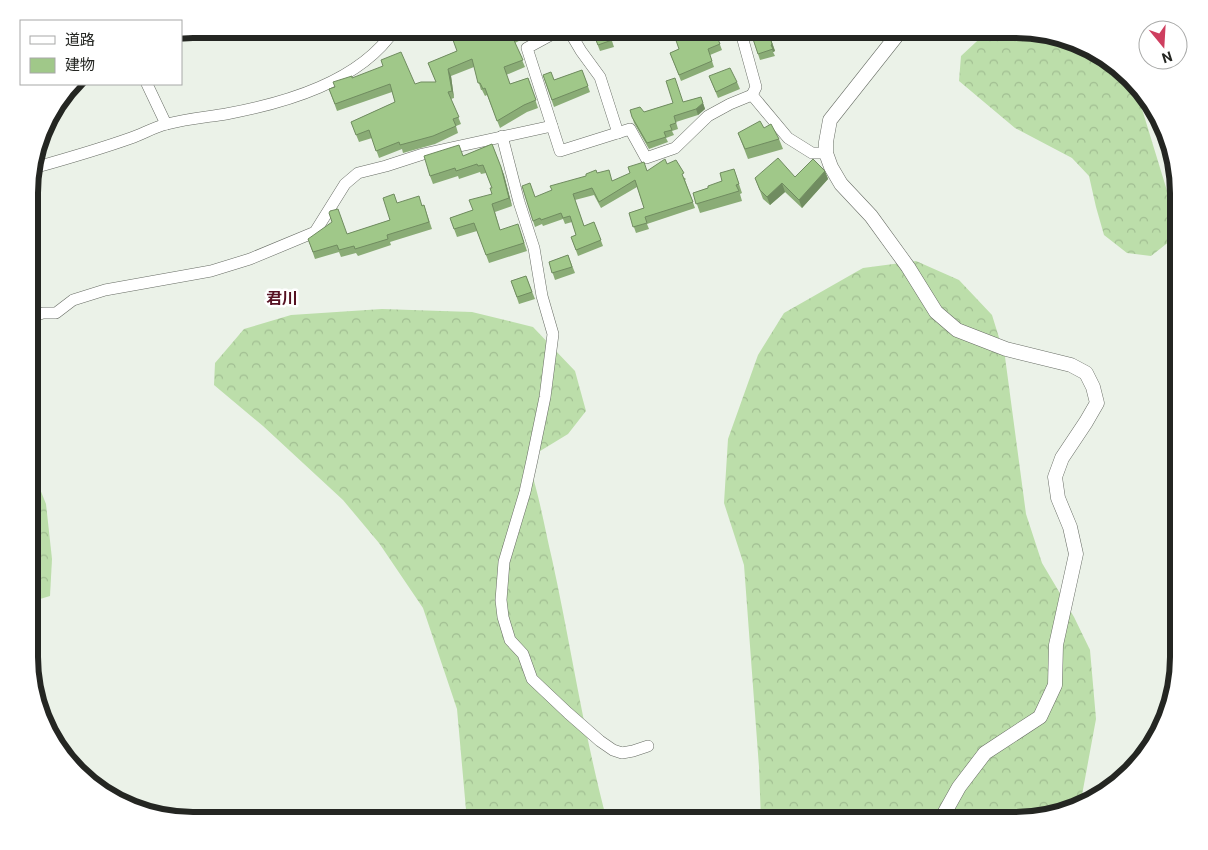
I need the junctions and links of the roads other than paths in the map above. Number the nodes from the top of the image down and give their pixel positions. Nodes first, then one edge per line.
1 (388, 38) edge
2 (545, 38) edge
3 (574, 38) edge
4 (742, 38) edge
5 (895, 38) edge
6 (147, 85) edge
7 (752, 95) junction
8 (166, 124) junction
9 (552, 126) junction
10 (618, 132) junction
11 (502, 136) junction
12 (826, 153) junction
13 (40, 166) edge
14 (38, 315) edge
15 (648, 746) dead end
16 (945, 812) edge

1 - 8 street
2 - 9 street
3 - 10 street
4 - 7 street
5 - 12 street
6 - 8 street
7 - 10 street
7 - 12 street
8 - 13 street
9 - 10 street
9 - 11 street
11 - 14 street
11 - 15 street
12 - 16 street

